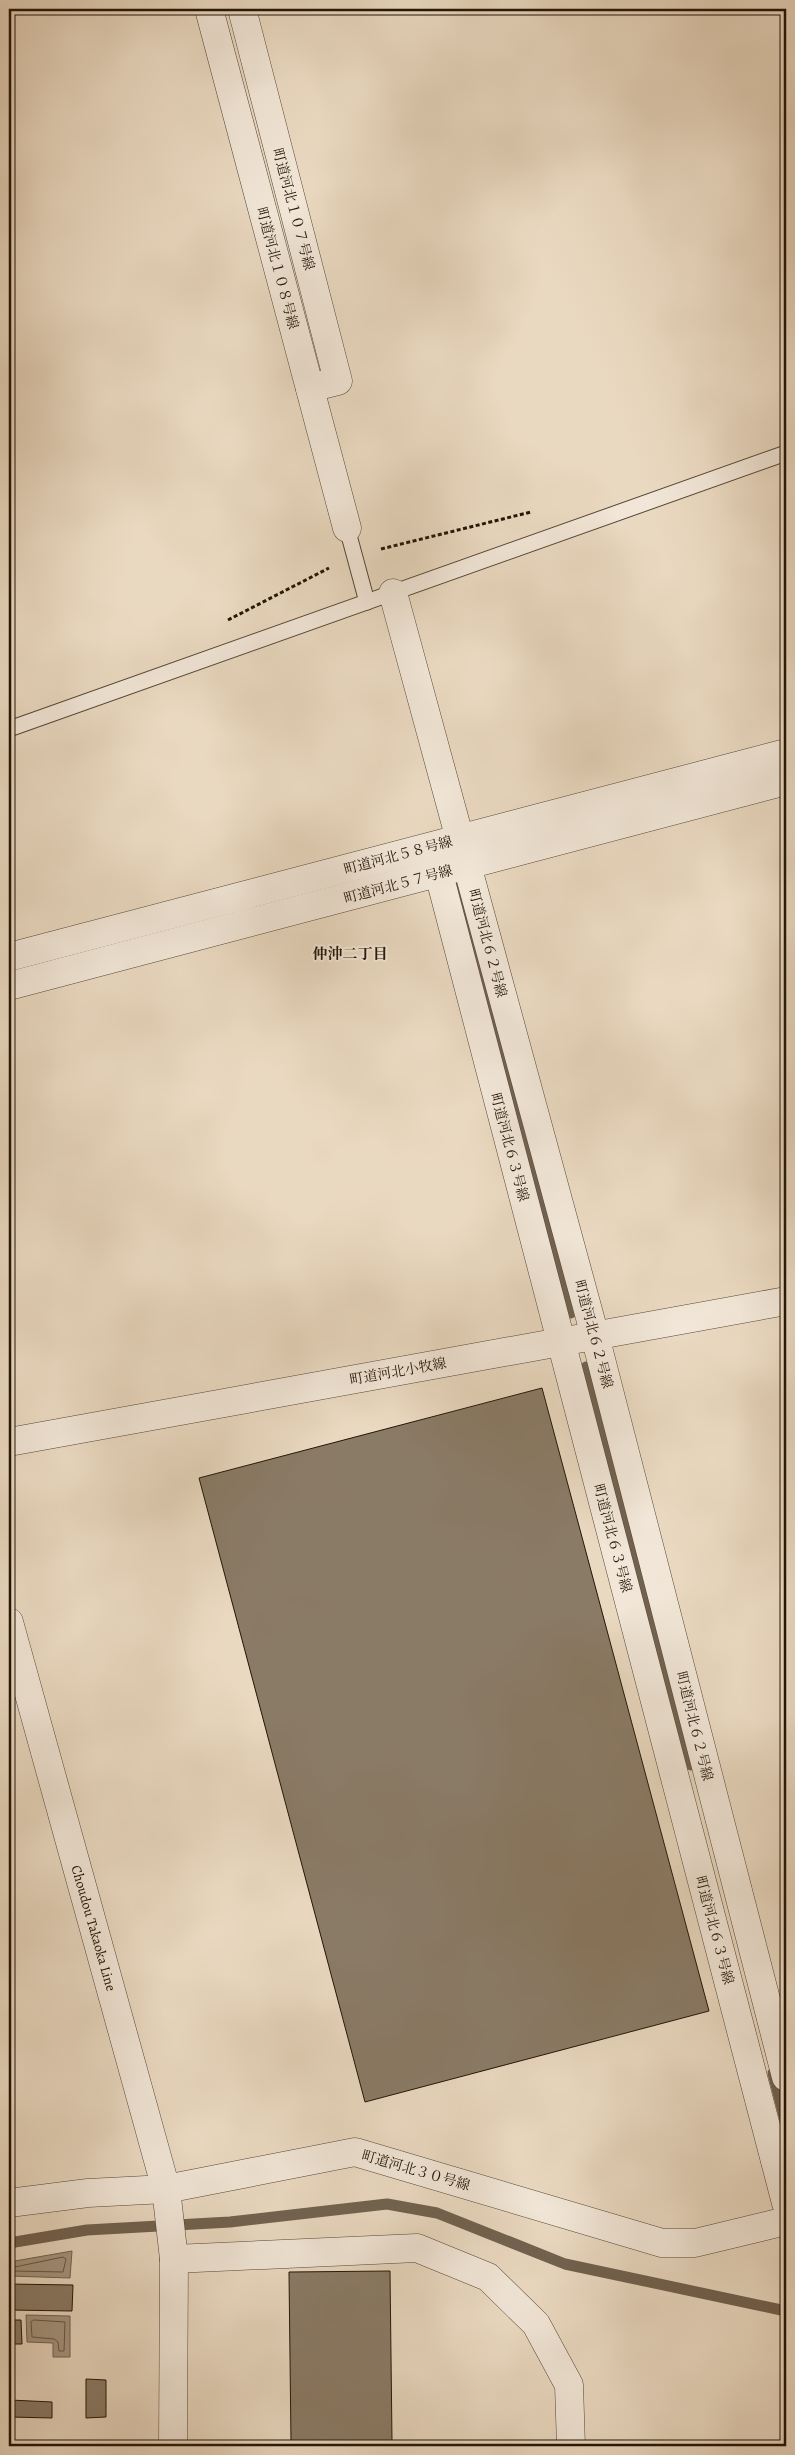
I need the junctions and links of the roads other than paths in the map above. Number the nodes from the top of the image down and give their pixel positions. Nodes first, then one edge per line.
1 (209, 9) edge
2 (242, 9) edge
3 (310, 388) junction
4 (786, 453) edge
5 (347, 528) joint
6 (393, 593) junction
7 (367, 602) junction
8 (9, 729) edge
9 (786, 752) edge
10 (786, 781) edge
11 (463, 852) junction
12 (440, 874) junction
13 (9, 957) edge
14 (9, 986) edge
15 (786, 1301) edge
16 (594, 1336) junction
17 (561, 1342) junction
18 (9, 1442) edge
19 (9, 1622) edge
20 (786, 2078) edge
21 (166, 2189) junction
22 (9, 2203) edge
23 (786, 2203) edge
24 (786, 2222) edge
25 (173, 2247) junction
26 (173, 2446) edge
27 (571, 2446) edge

1 - 3 street, 町道河北１０８号線
2 - 3 street, 町道河北１０７号線
3 - 5 street, 町道河北１０８号線
4 - 6 lane
5 - 7 lane
6 - 7 lane
6 - 11 street, 町道河北６２号線
7 - 8 lane
9 - 11 street, 町道河北５８号線
10 - 11 street, 町道河北５７号線
11 - 12 street, 町道河北５７号線
11 - 13 street, 町道河北５８号線
11 - 16 street, 町道河北６２号線
12 - 14 street, 町道河北５７号線
12 - 17 street, 町道河北６３号線
15 - 16 street, 町道河北小牧線
16 - 17 street, 町道河北小牧線
16 - 20 street, 町道河北６２号線
17 - 18 street, 町道河北小牧線
17 - 23 street, 町道河北６３号線
19 - 21 street, Choudou Takaoka Line
21 - 22 street, 町道河北３０号線
21 - 24 street, 町道河北３０号線
21 - 25 street, Choudou Takaoka Line
25 - 26 street, Choudou Takaoka Line
25 - 27 street

